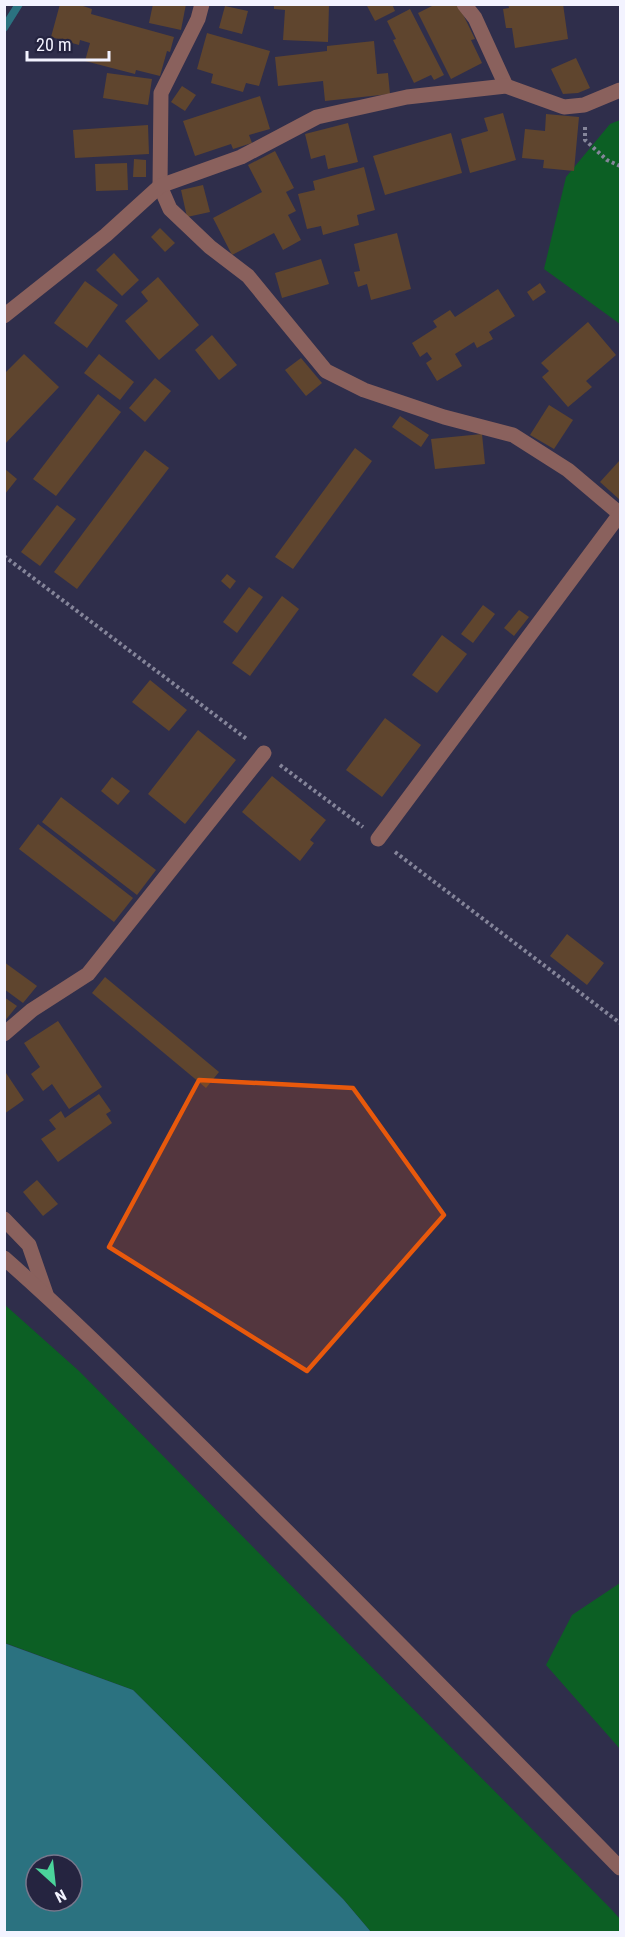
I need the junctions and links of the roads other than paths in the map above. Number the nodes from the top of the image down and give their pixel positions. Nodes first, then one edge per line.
1 (202, 4) edge
2 (464, 4) edge
3 (506, 86) junction
4 (621, 90) edge
5 (160, 186) junction
6 (4, 316) edge
7 (621, 514) edge
8 (264, 753) road end
9 (378, 839) road end
10 (4, 1034) edge
11 (4, 1219) edge
12 (4, 1258) edge
13 (46, 1294) junction
14 (621, 1868) edge

1 - 5 street
2 - 3 street
3 - 4 street
3 - 5 street
5 - 6 street
5 - 7 street
7 - 9 street
8 - 10 street
11 - 13 street
12 - 13 street
13 - 14 street

